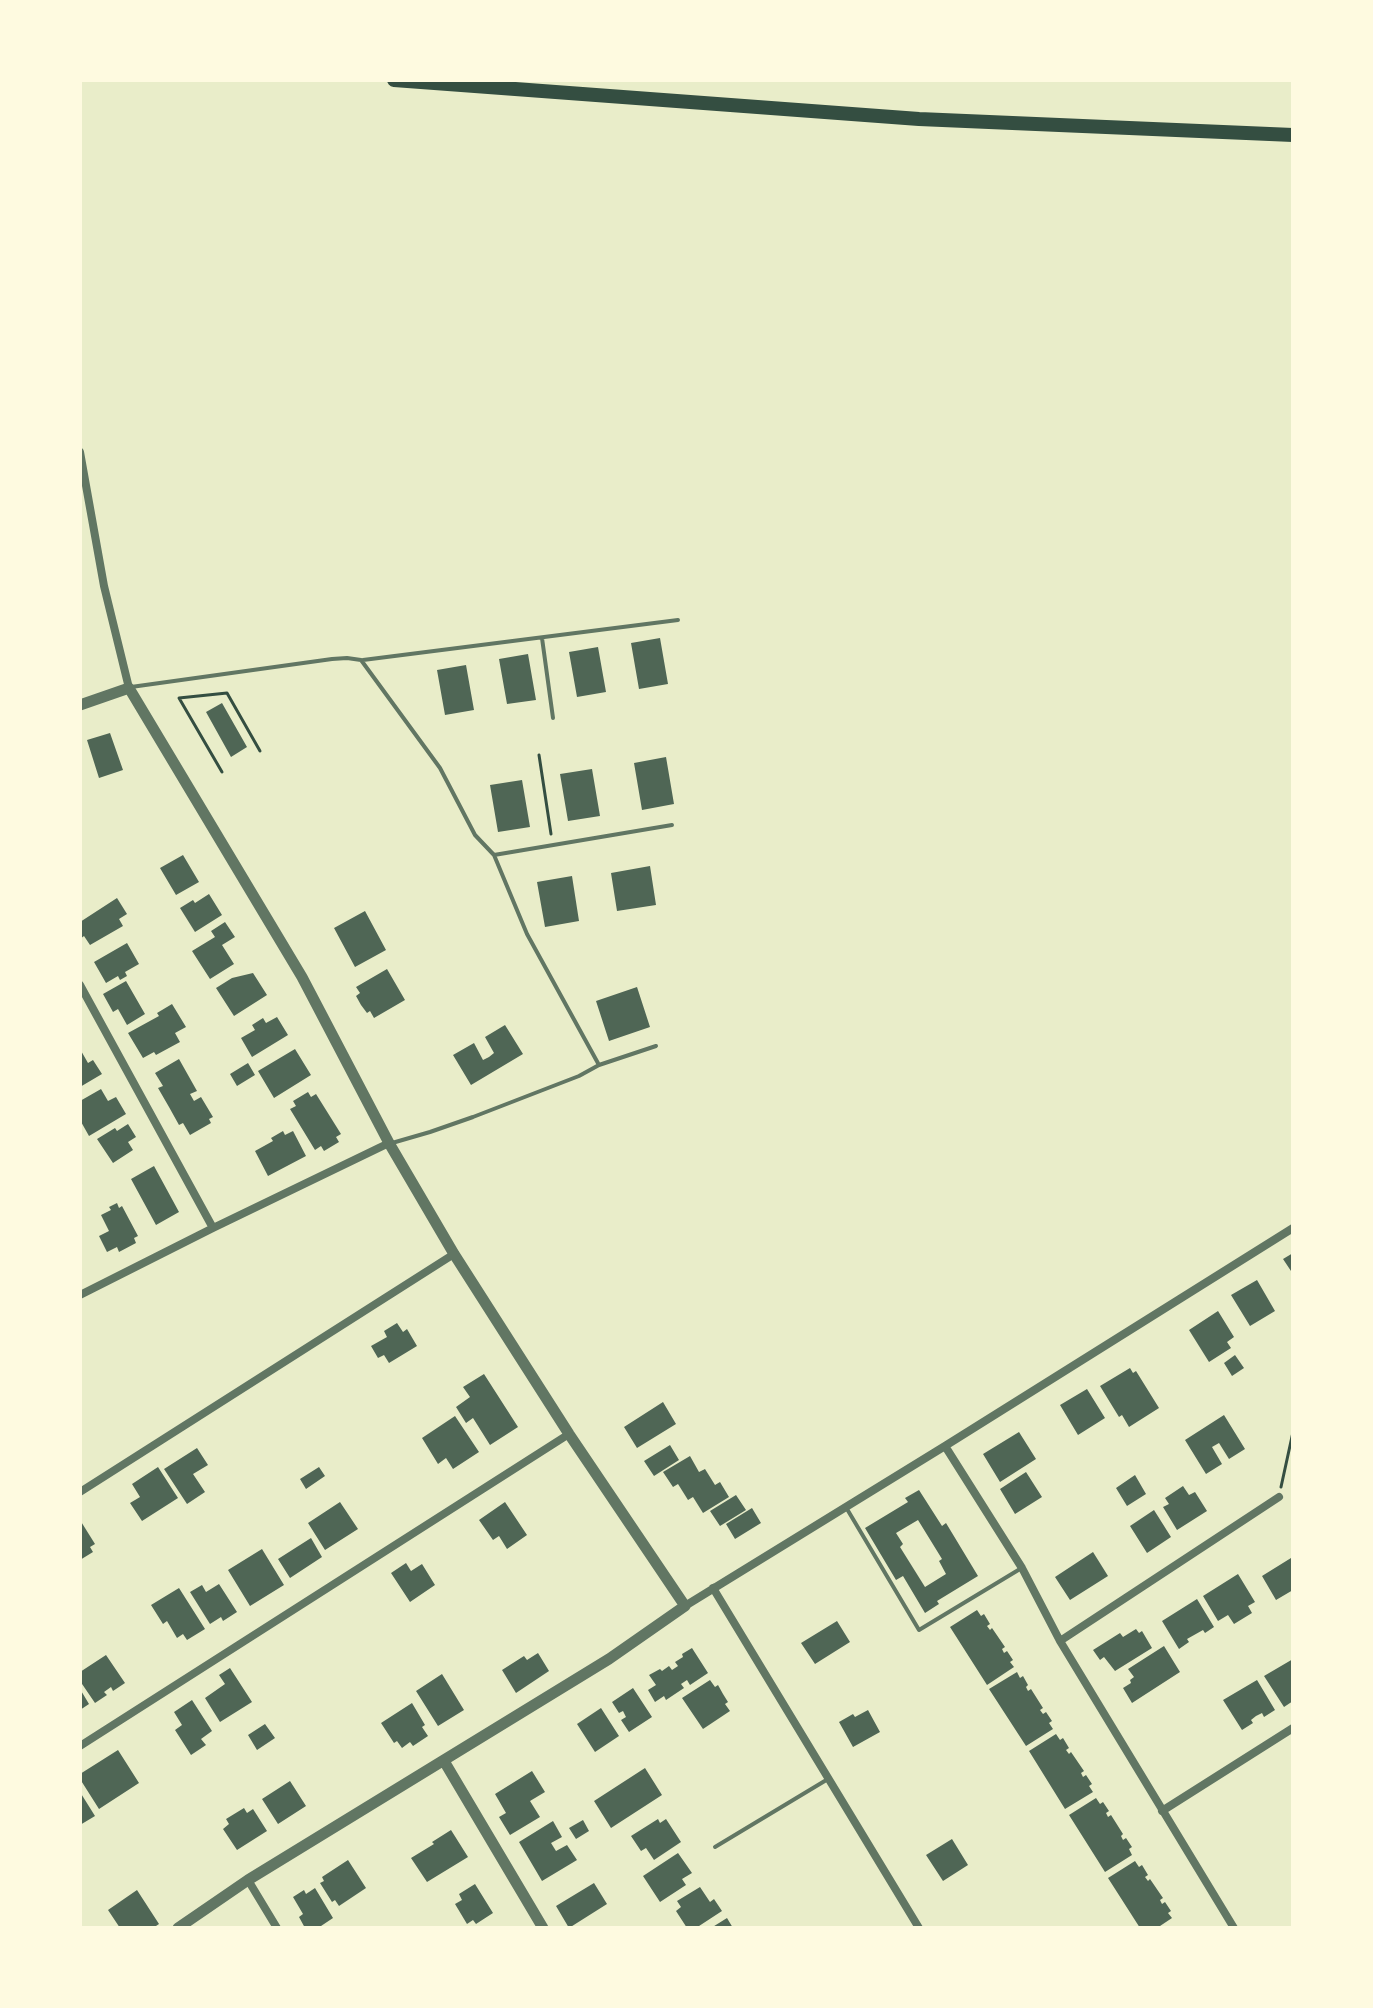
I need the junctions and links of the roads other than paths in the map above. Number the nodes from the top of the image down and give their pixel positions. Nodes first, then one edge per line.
1 (394, 80) edge
2 (1293, 135) edge
3 (80, 452) edge
4 (678, 620) dead end
5 (542, 638) junction
6 (361, 660) junction
7 (129, 688) junction
8 (80, 705) edge
9 (553, 718) dead end
10 (672, 825) dead end
11 (494, 855) junction
12 (80, 985) edge
13 (656, 1046) dead end
14 (599, 1065) junction
15 (389, 1143) junction
16 (213, 1228) junction
17 (1293, 1228) edge
18 (454, 1254) junction
19 (80, 1295) edge
20 (569, 1434) junction
21 (945, 1446) junction
22 (80, 1492) edge
23 (1279, 1497) road end
24 (846, 1507) junction
25 (1022, 1568) junction
26 (713, 1588) junction
27 (685, 1606) junction
28 (1060, 1641) junction
29 (1293, 1728) edge
30 (80, 1746) edge
31 (444, 1761) junction
32 (828, 1779) junction
33 (1162, 1811) junction
34 (715, 1847) dead end
35 (248, 1880) junction
36 (178, 1928) edge
37 (277, 1928) edge
38 (543, 1928) edge
39 (919, 1928) edge
40 (1234, 1928) edge

1 - 2 main road
3 - 7 street
4 - 5 lane
5 - 6 lane
5 - 9 lane
6 - 7 lane
6 - 11 lane
7 - 8 street
7 - 15 street
10 - 11 lane
11 - 14 lane
12 - 16 street
13 - 14 lane
14 - 15 lane
15 - 16 street
15 - 18 street
16 - 19 street
17 - 21 street
18 - 20 street
18 - 22 street
20 - 27 street
20 - 30 street
21 - 24 street
21 - 25 street
23 - 28 street
24 - 25 lane
24 - 26 street
25 - 28 street
26 - 27 street
26 - 32 street
27 - 31 street
28 - 33 street
29 - 33 street
31 - 35 street
31 - 38 street
32 - 34 lane
32 - 39 street
33 - 40 street
35 - 36 street
35 - 37 street

